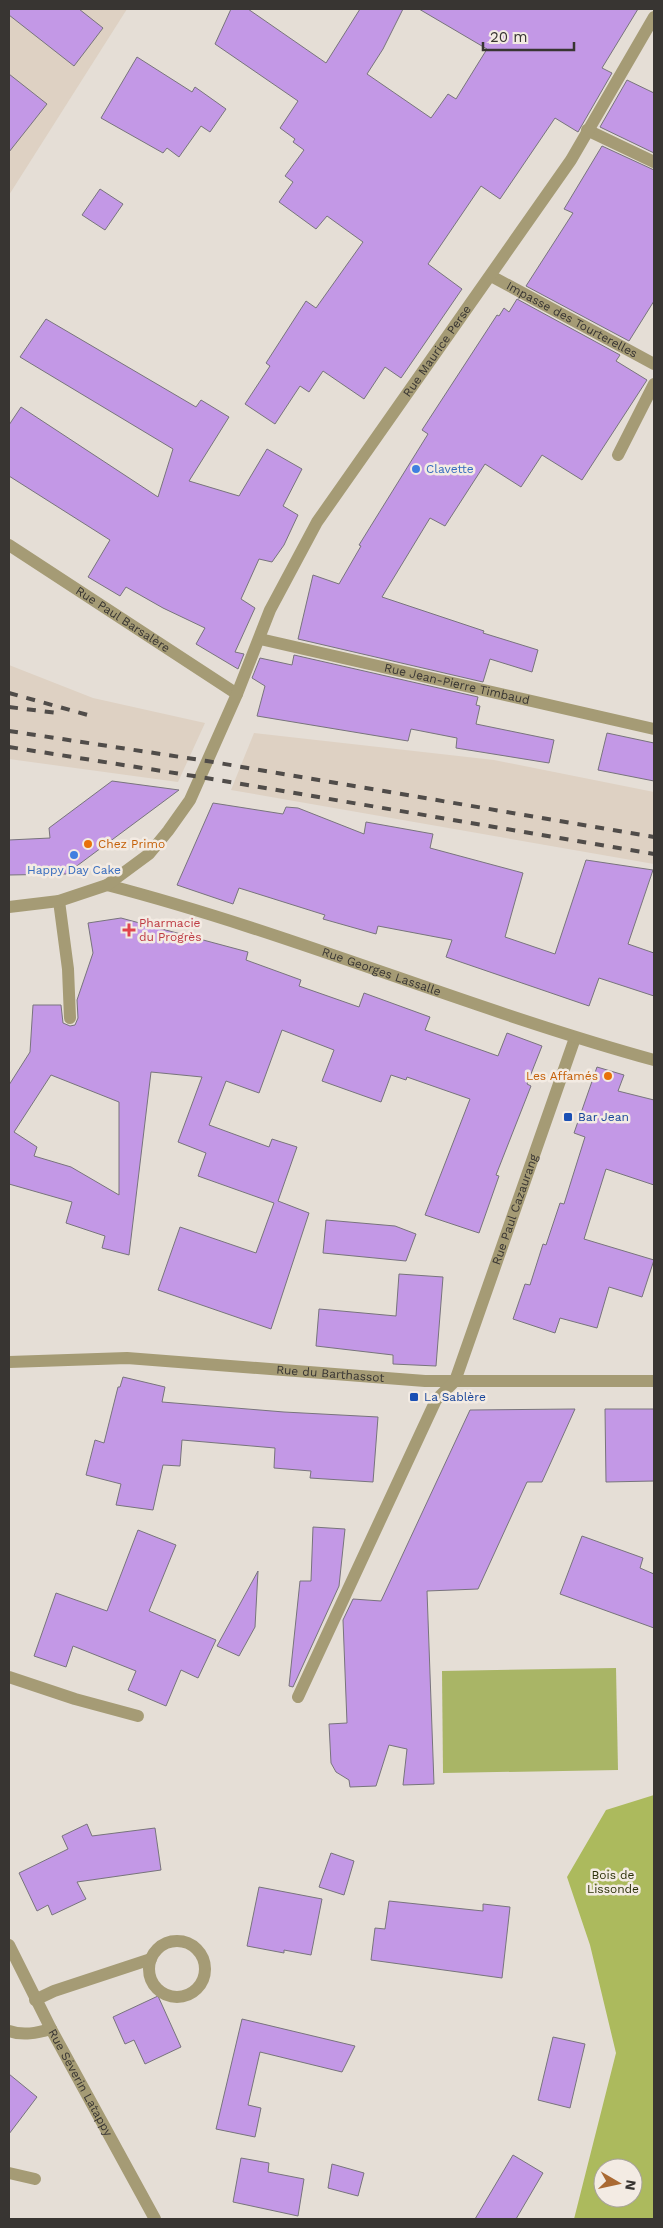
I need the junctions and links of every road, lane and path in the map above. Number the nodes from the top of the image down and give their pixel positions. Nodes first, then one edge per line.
1 (654, 17) edge
2 (587, 130) junction
3 (654, 162) edge
4 (491, 276) junction
5 (654, 364) edge
6 (654, 384) edge
7 (618, 455) dead end
8 (9, 545) edge
9 (260, 639) junction
10 (237, 694) junction
11 (654, 729) edge
12 (107, 885) junction
13 (59, 901) junction
14 (9, 907) edge
15 (70, 1018) dead end
16 (575, 1038) junction
17 (654, 1060) edge
18 (9, 1362) edge
19 (455, 1381) junction
20 (654, 1381) edge
21 (9, 1677) edge
22 (298, 1697) dead end
23 (138, 1716) dead end
24 (9, 1944) edge
25 (151, 1959) junction
26 (35, 2000) junction
27 (51, 2029) junction
28 (9, 2031) edge
29 (9, 2173) edge
30 (35, 2179) dead end
31 (156, 2219) edge

1 - 2 street, Rue Maurice Perse
2 - 3 street
2 - 4 street, Rue Maurice Perse
4 - 5 street, Impasse des Tourterelles
4 - 9 street, Rue Maurice Perse
6 - 7 street
8 - 10 street, Rue Paul Barsalère
9 - 10 street, Rue Maurice Perse
9 - 11 street, Rue Jean-Pierre Timbaud
10 - 12 street, Rue Maurice Perse
12 - 13 street, Rue Maurice Perse
12 - 16 street, Rue Georges Lassalle
13 - 14 street, Rue Maurice Perse
13 - 15 street
16 - 17 street, Rue Georges Lassalle
16 - 19 street, Rue Paul Cazaurang
18 - 19 street, Rue du Barthassot
19 - 20 street, Rue du Barthassot
19 - 22 street
21 - 23 street
24 - 26 street, Rue Séverin Latappy
25 - 25 street
25 - 26 street
26 - 27 street, Rue Séverin Latappy
27 - 28 street
27 - 31 street, Rue Séverin Latappy
29 - 30 street

